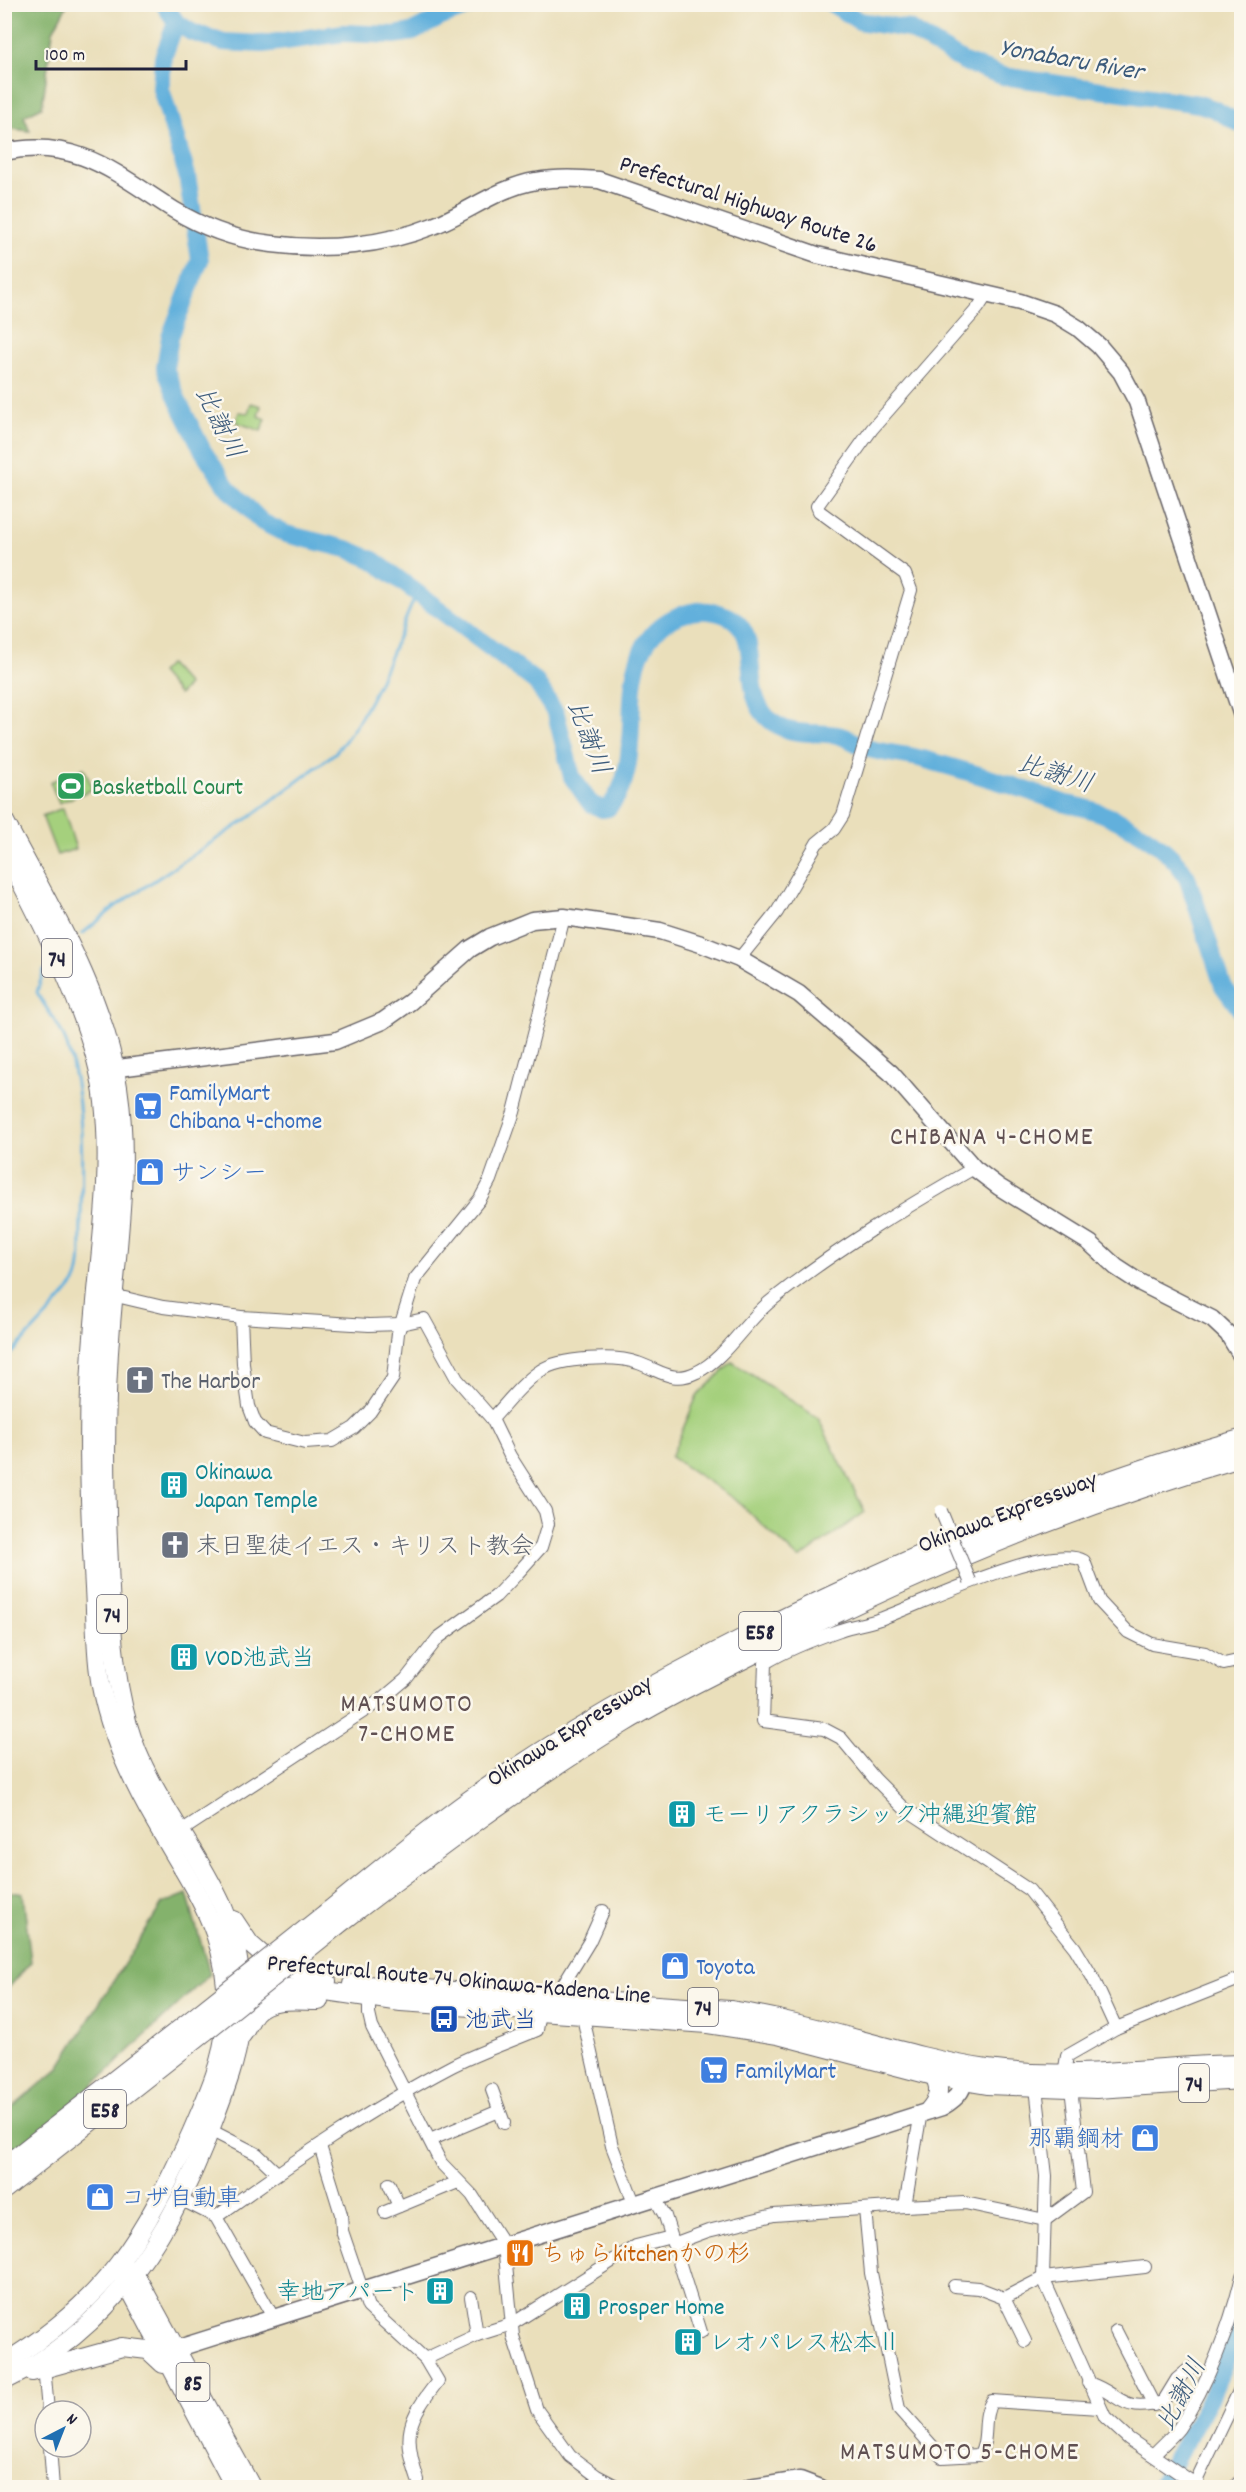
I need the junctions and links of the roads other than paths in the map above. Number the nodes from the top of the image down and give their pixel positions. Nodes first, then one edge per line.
1 (4, 152) edge
2 (987, 294) junction
3 (1242, 716) edge
4 (4, 820) edge
5 (4, 850) edge
6 (564, 917) junction
7 (739, 959) junction
8 (107, 1070) junction
9 (974, 1168) junction
10 (106, 1294) junction
11 (241, 1317) junction
12 (400, 1324) junction
13 (1242, 1357) edge
14 (492, 1419) junction
15 (1242, 1440) edge
16 (1242, 1456) edge
17 (941, 1511) dead end
18 (970, 1581) junction
19 (1242, 1659) edge
20 (174, 1836) junction
21 (223, 1907) junction
22 (603, 1911) dead end
23 (332, 1919) junction
24 (1242, 1978) edge
25 (236, 1981) junction
26 (327, 1982) junction
27 (566, 1999) junction
28 (369, 2000) junction
29 (540, 2012) junction
30 (582, 2013) junction
31 (203, 2022) junction
32 (1116, 2028) junction
33 (239, 2039) junction
34 (1242, 2064) edge
35 (966, 2074) junction
36 (934, 2076) junction
37 (1242, 2080) edge
38 (1068, 2081) junction
39 (1036, 2087) junction
40 (492, 2091) dead end
41 (405, 2092) junction
42 (499, 2110) junction
43 (925, 2111) junction
44 (504, 2123) dead end
45 (210, 2130) junction
46 (430, 2140) junction
47 (320, 2146) junction
48 (4, 2168) edge
49 (277, 2173) junction
50 (458, 2182) junction
51 (389, 2184) dead end
52 (4, 2188) edge
53 (656, 2198) junction
54 (180, 2199) junction
55 (634, 2204) junction
56 (399, 2206) junction
57 (905, 2206) junction
58 (865, 2209) junction
59 (385, 2212) dead end
60 (216, 2217) junction
61 (1045, 2220) junction
62 (672, 2240) junction
63 (504, 2245) junction
64 (1145, 2267) dead end
65 (126, 2275) junction
66 (1242, 2277) edge
67 (1043, 2278) junction
68 (954, 2286) dead end
69 (361, 2290) junction
70 (471, 2297) dead end
71 (1004, 2298) junction
72 (273, 2317) junction
73 (512, 2324) junction
74 (1116, 2331) dead end
75 (700, 2332) dead end
76 (477, 2335) junction
77 (1024, 2341) dead end
78 (425, 2359) junction
79 (174, 2362) junction
80 (4, 2363) edge
81 (1190, 2368) dead end
82 (42, 2370) junction
83 (21, 2373) junction
84 (4, 2381) edge
85 (1088, 2383) junction
86 (1242, 2385) edge
87 (47, 2399) edge
88 (1154, 2405) junction
89 (1099, 2408) junction
90 (1235, 2414) edge
91 (1156, 2456) junction
92 (51, 2459) edge
93 (1242, 2479) edge
94 (418, 2480) dead end
95 (1197, 2486) edge
96 (54, 2487) edge
97 (235, 2487) edge
98 (252, 2487) edge
99 (620, 2487) edge
100 (749, 2487) edge
101 (822, 2487) edge
102 (1234, 2487) edge

1 - 2 street, Prefectural Highway Route 26
2 - 3 street, Prefectural Highway Route 26
2 - 7 street
4 - 8 main road, Prefectural Route 74 Okinawa-Kadena Line / 74
5 - 8 main road, Prefectural Route 74 Okinawa-Kadena Line / 74
6 - 7 street
6 - 8 street
6 - 12 street
7 - 9 street
8 - 10 main road, Prefectural Route 74 Okinawa-Kadena Line / 74
9 - 13 street
9 - 14 street
10 - 11 street
10 - 20 main road, Prefectural Route 74 Okinawa-Kadena Line / 74
11 - 12 street
11 - 12 street
12 - 14 street
14 - 20 street
15 - 23 highway, Okinawa Expressway / E58
16 - 23 highway, Okinawa Expressway / E58
17 - 18 street, bridge
18 - 19 street
18 - 32 street
20 - 21 main road, Prefectural Route 74 Okinawa-Kadena Line / 74
20 - 25 main road, Prefectural Route 74 Okinawa-Kadena Line / 74
21 - 25 main road, Prefectural Route 74 Okinawa-Kadena Line / 74
21 - 26 main road
22 - 27 street
23 - 31 highway, Okinawa Expressway / E58, bridge
24 - 32 street
25 - 26 main road, Prefectural Route 74 Okinawa-Kadena Line / 74
25 - 28 main road, Prefectural Route 74 Okinawa-Kadena Line / 74
25 - 33 main road
25 - 65 main road
26 - 27 main road, Prefectural Route 74 Okinawa-Kadena Line / 74
27 - 30 street
27 - 35 main road, Prefectural Route 74 Okinawa-Kadena Line / 74
28 - 29 main road, Prefectural Route 74 Okinawa-Kadena Line / 74
28 - 33 main road
28 - 41 street
29 - 30 main road, Prefectural Route 74 Okinawa-Kadena Line / 74
29 - 41 street
30 - 36 main road, Prefectural Route 74 Okinawa-Kadena Line / 74
30 - 55 street
31 - 48 highway, Okinawa Expressway / E58
31 - 52 highway, Okinawa Expressway / E58
32 - 38 street
33 - 45 main road
34 - 38 main road, Prefectural Route 74 Okinawa-Kadena Line / 74
35 - 36 main road, Prefectural Route 74 Okinawa-Kadena Line / 74
35 - 38 main road, Prefectural Route 74 Okinawa-Kadena Line / 74
35 - 39 main road, Prefectural Route 74 Okinawa-Kadena Line / 74
35 - 43 street
36 - 43 main road
37 - 38 main road, Prefectural Route 74 Okinawa-Kadena Line / 74
38 - 39 main road, Prefectural Route 74 Okinawa-Kadena Line / 74
38 - 61 street
39 - 61 street
40 - 42 street
41 - 46 street
41 - 47 street
42 - 44 street
42 - 46 street
43 - 53 street
43 - 57 street
45 - 49 street
45 - 54 main road
46 - 50 street
47 - 49 street
47 - 69 street
49 - 60 street
50 - 56 street
50 - 63 street
51 - 56 street
53 - 55 street
53 - 62 street
54 - 60 street
54 - 65 main road
55 - 63 street
56 - 59 street
57 - 58 street
57 - 61 street
58 - 62 street
58 - 89 street
60 - 72 street
61 - 67 street
62 - 73 street
62 - 75 street
63 - 69 street
63 - 73 street
64 - 67 street
65 - 79 main road, 85
65 - 80 main road
65 - 83 main road
66 - 91 street
67 - 71 street
67 - 85 street
68 - 71 street
69 - 72 street
69 - 78 street
70 - 76 street
71 - 77 street
72 - 79 street
73 - 76 street
73 - 99 street
74 - 88 street
76 - 78 street
78 - 94 street
79 - 82 main road
79 - 97 main road, 85
79 - 98 main road, 85
81 - 88 street
82 - 83 main road
82 - 87 street
83 - 84 main road
85 - 88 street
85 - 89 street
86 - 90 street
89 - 91 street
90 - 95 street
91 - 95 street
92 - 96 street
93 - 102 street
100 - 101 street

